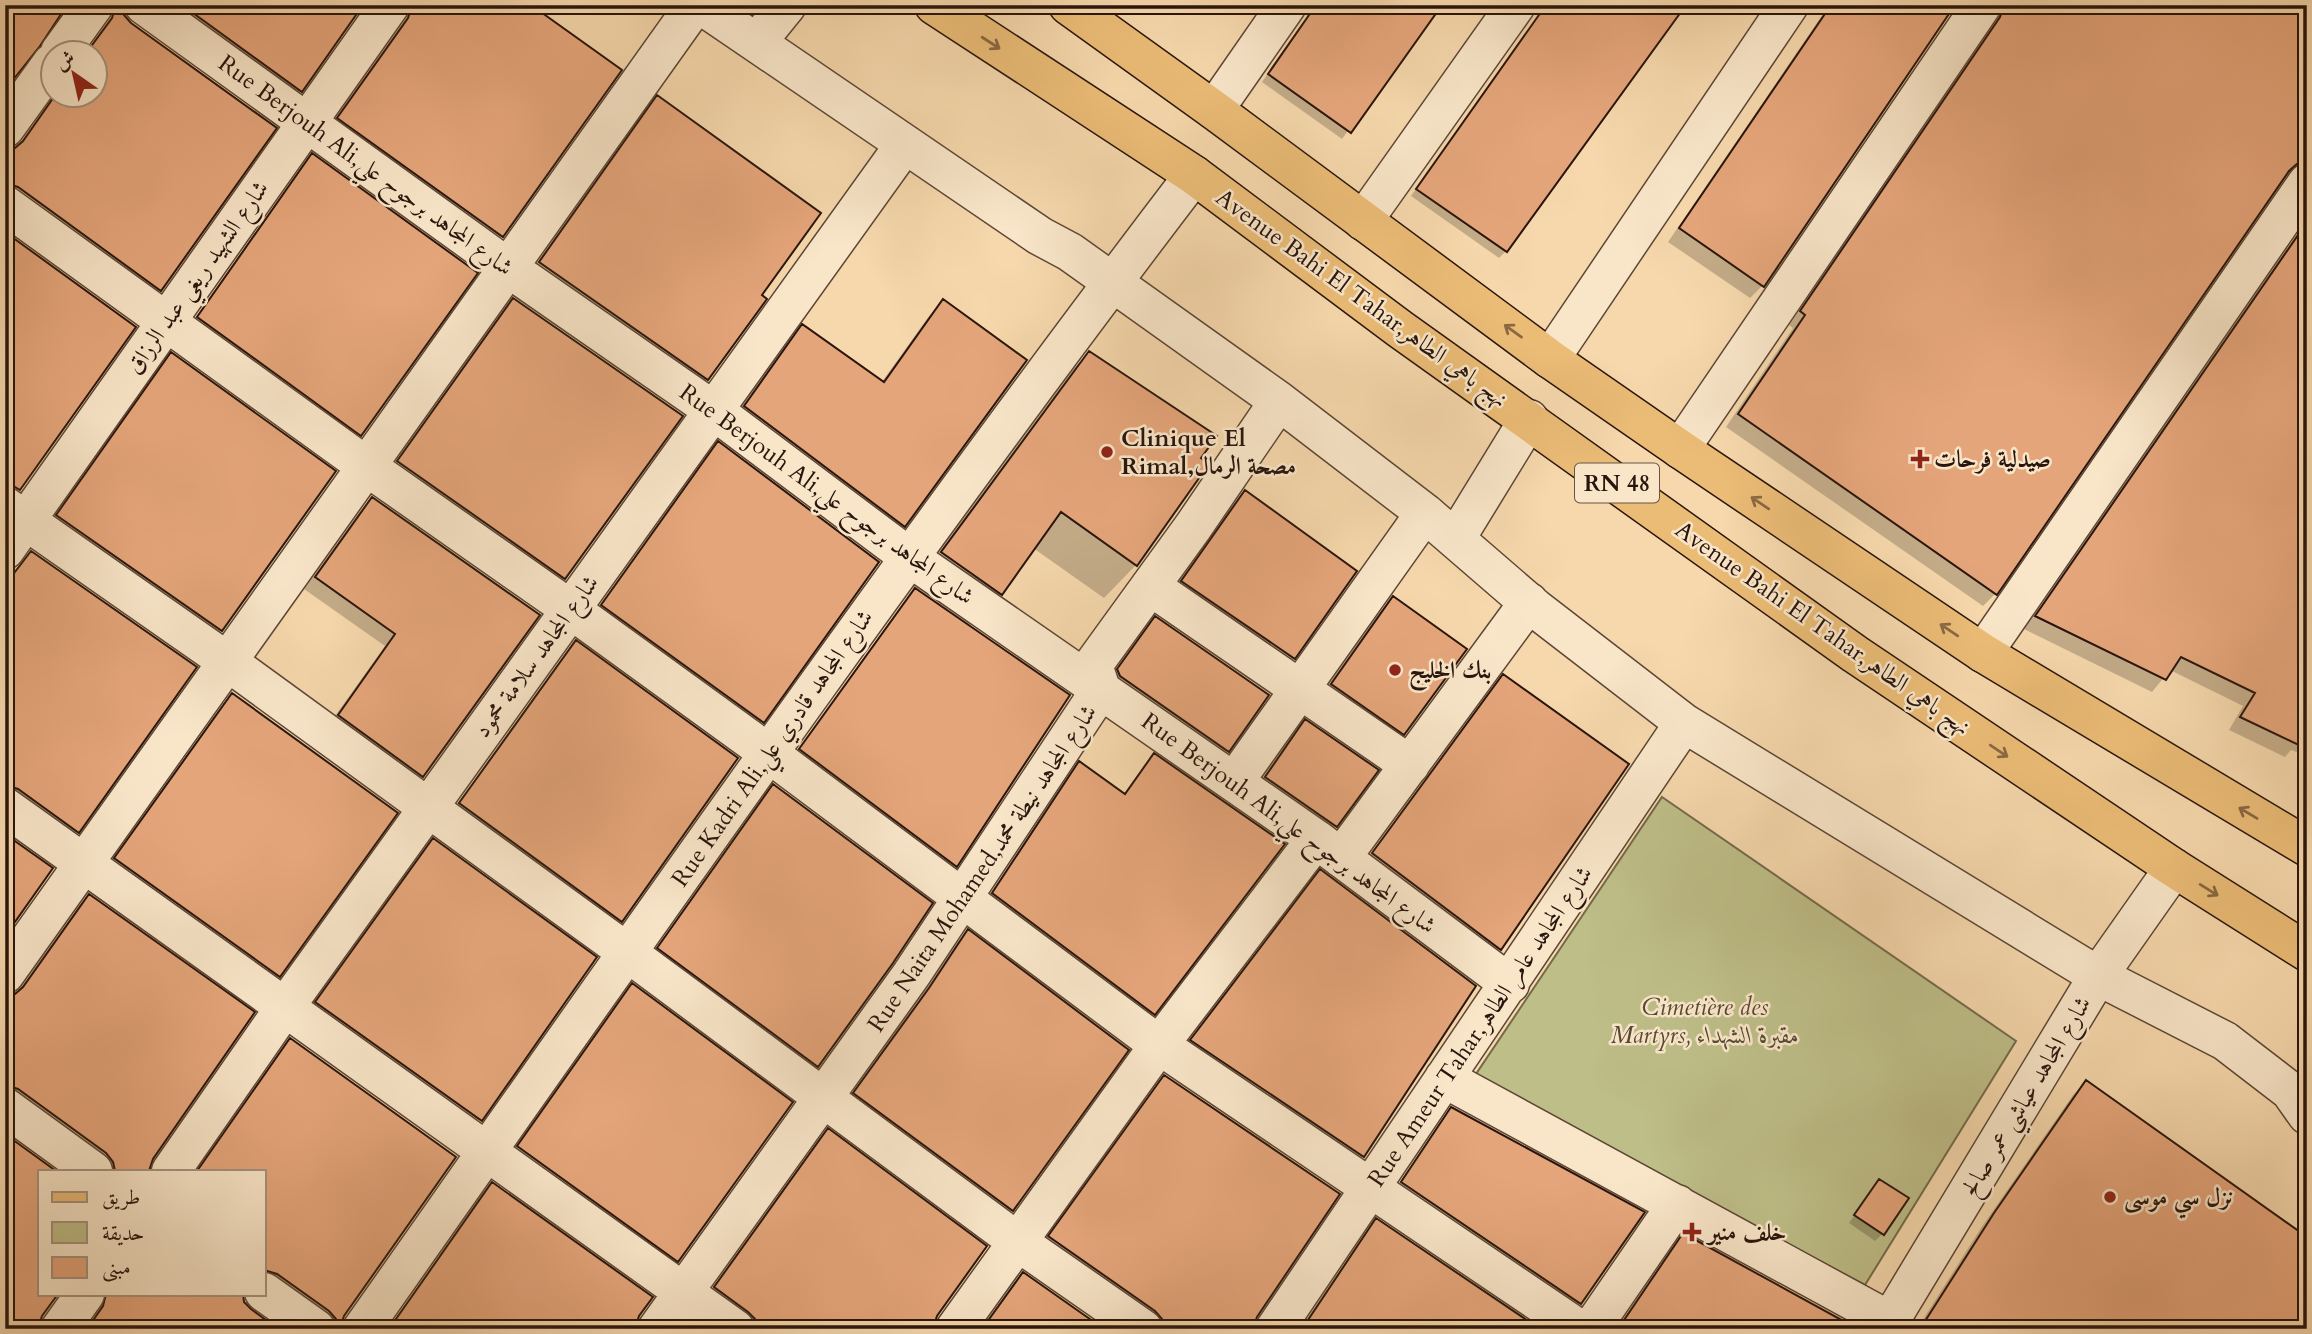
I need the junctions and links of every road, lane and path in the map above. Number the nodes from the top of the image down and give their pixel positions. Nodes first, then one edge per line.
1 (94, 5) edge
2 (144, 5) edge
3 (390, 5) edge
4 (698, 5) edge
5 (787, 5) edge
6 (934, 5) edge
7 (1068, 5) edge
8 (1287, 5) edge
9 (1516, 5) edge
10 (1788, 5) edge
11 (1982, 5) edge
12 (70, 38) edge
13 (757, 42) junction
14 (38, 82) edge
15 (1214, 110) junction
16 (305, 123) junction
17 (5, 128) edge
18 (905, 144) junction
19 (1194, 175) junction
20 (2307, 183) edge
21 (5, 205) edge
22 (1363, 221) junction
23 (507, 267) junction
24 (1113, 282) junction
25 (167, 322) junction
26 (1550, 359) junction
27 (1279, 401) junction
28 (713, 410) junction
29 (1529, 419) junction
30 (1680, 449) junction
31 (366, 466) junction
32 (1425, 513) junction
33 (12, 525) edge
34 (1456, 538) junction
35 (909, 557) junction
36 (1150, 586) junction
37 (1529, 602) junction
38 (570, 609) junction
39 (1983, 653) junction
40 (228, 662) junction
41 (1299, 689) junction
42 (1101, 690) junction
43 (1684, 723) junction
44 (768, 752) junction
45 (1410, 765) junction
46 (1234, 782) junction
47 (5, 807) edge
48 (428, 807) junction
49 (2307, 847) edge
50 (1328, 849) junction
51 (84, 863) junction
52 (2174, 868) junction
53 (962, 899) junction
54 (2307, 952) edge
55 (628, 953) junction
56 (5, 974) edge
57 (2098, 976) junction
58 (1510, 984) junction
59 (285, 1007) junction
60 (1159, 1045) junction
61 (1444, 1078) junction
62 (823, 1099) junction
63 (5, 1107) edge
64 (2307, 1115) edge
65 (487, 1151) junction
66 (92, 1170) edge
67 (172, 1170) edge
68 (1370, 1189) junction
69 (1677, 1204) junction
70 (1018, 1242) junction
71 (266, 1293) edge
72 (684, 1293) junction
73 (84, 1296) edge
74 (1890, 1326) edge
75 (60, 1329) edge
76 (316, 1329) edge
77 (362, 1329) edge
78 (657, 1329) edge
79 (735, 1329) edge
80 (955, 1329) edge
81 (1143, 1329) edge
82 (1275, 1329) edge
83 (1579, 1329) edge
84 (1591, 1329) edge

1 - 12 street
2 - 16 street, Rue Berjouh Ali,شارع المجاهد برجوح علي
3 - 16 street, شارع الشهيد ريغي عبد الرزاق
4 - 13 street
4 - 23 street
5 - 13 street
6 -> 19 main road, Avenue Bahi El Tahar,نهج باهي الطاهر / RN 48
7 - 15 main road, RN 48
8 - 15 street
9 - 22 street
10 - 26 street
11 - 30 street
13 - 18 street
14 - 17 street
15 - 22 main road, RN 48
16 - 23 street, Rue Berjouh Ali,شارع المجاهد برجوح علي
16 - 25 street, شارع الشهيد ريغي عبد الرزاق
18 - 24 street
18 - 28 street, شارع المجاهد سلامة محمود
19 - 24 street, Rue Kadri Ali,شارع المجاهد قادري علي
19 - 29 main road, Avenue Bahi El Tahar,نهج باهي الطاهر / RN 48
20 - 39 street
21 - 25 street
26 -> 22 main road, RN 48
23 - 28 street, Rue Berjouh Ali,شارع المجاهد برجوح علي
23 - 31 street
24 - 27 street
24 - 35 street, Rue Kadri Ali,شارع المجاهد قادري علي
25 - 31 street
25 - 33 street, شارع الشهيد ريغي عبد الرزاق
26 - 30 main road, RN 48
27 - 32 street
27 - 36 street, Rue Naita Mohamed,شارع المجاهد نيطة محمد
28 - 35 street, Rue Berjouh Ali,شارع المجاهد برجوح علي
28 - 38 street, شارع المجاهد سلامة محمود
29 - 34 street
29 -> 52 main road, Avenue Bahi El Tahar,نهج باهي الطاهر / RN 48
39 -> 30 main road, RN 48
31 - 38 street
31 - 40 street
32 - 34 street
32 - 41 street
33 - 40 street
34 - 37 street
35 - 42 street, Rue Berjouh Ali,شارع المجاهد برجوح علي
35 - 44 street, Rue Kadri Ali,شارع المجاهد قادري علي
36 - 41 street
36 - 42 street, Rue Naita Mohamed,شارع المجاهد نيطة محمد
37 - 43 street
37 - 45 street
38 - 44 street
38 - 48 street, شارع المجاهد سلامة محمود
49 -> 39 main road, RN 48
40 - 48 street
40 - 51 street
41 - 45 street
41 - 46 street
42 - 46 street, Rue Berjouh Ali,شارع المجاهد برجوح علي
42 - 53 street, Rue Naita Mohamed,شارع المجاهد نيطة محمد
43 - 57 street
43 - 58 street, Rue Ameur Tahar,شارع المجاهد عامر الطاهر
44 - 53 street
44 - 55 street, Rue Kadri Ali,شارع المجاهد قادري علي
45 - 50 street
46 - 50 street, Rue Berjouh Ali,شارع المجاهد برجوح علي
47 - 51 street
48 - 55 street
48 - 59 street, شارع المجاهد سلامة محمود
50 - 58 street, Rue Berjouh Ali,شارع المجاهد برجوح علي
50 - 60 street
51 - 56 street
51 - 59 street
52 -> 54 main road, Avenue Bahi El Tahar,نهج باهي الطاهر / RN 48
52 - 57 street, شارع المجاهد عياشي عمر صالح
53 - 60 street
53 - 62 street, Rue Naita Mohamed,شارع المجاهد نيطة محمد
55 - 62 street
55 - 65 street, Rue Kadri Ali,شارع المجاهد قادري علي
57 - 64 street
57 - 74 street, شارع المجاهد عياشي عمر صالح
58 - 61 street, Rue Ameur Tahar,شارع المجاهد عامر الطاهر
59 - 65 street
59 - 67 street, شارع المجاهد سلامة محمود
60 - 68 street
60 - 70 street
61 - 68 street, Rue Ameur Tahar,شارع المجاهد عامر الطاهر
61 - 69 street
62 - 70 street
62 - 72 street, Rue Naita Mohamed,شارع المجاهد نيطة محمد
63 - 66 street
65 - 72 street
65 - 77 street, Rue Kadri Ali,شارع المجاهد قادري علي
68 - 82 street, Rue Ameur Tahar,شارع المجاهد عامر الطاهر
68 - 83 street
69 - 74 street
69 - 84 street
70 - 80 street
70 - 81 street
71 - 76 street
72 - 78 street, Rue Naita Mohamed,شارع المجاهد نيطة محمد
72 - 79 street
73 - 75 street

